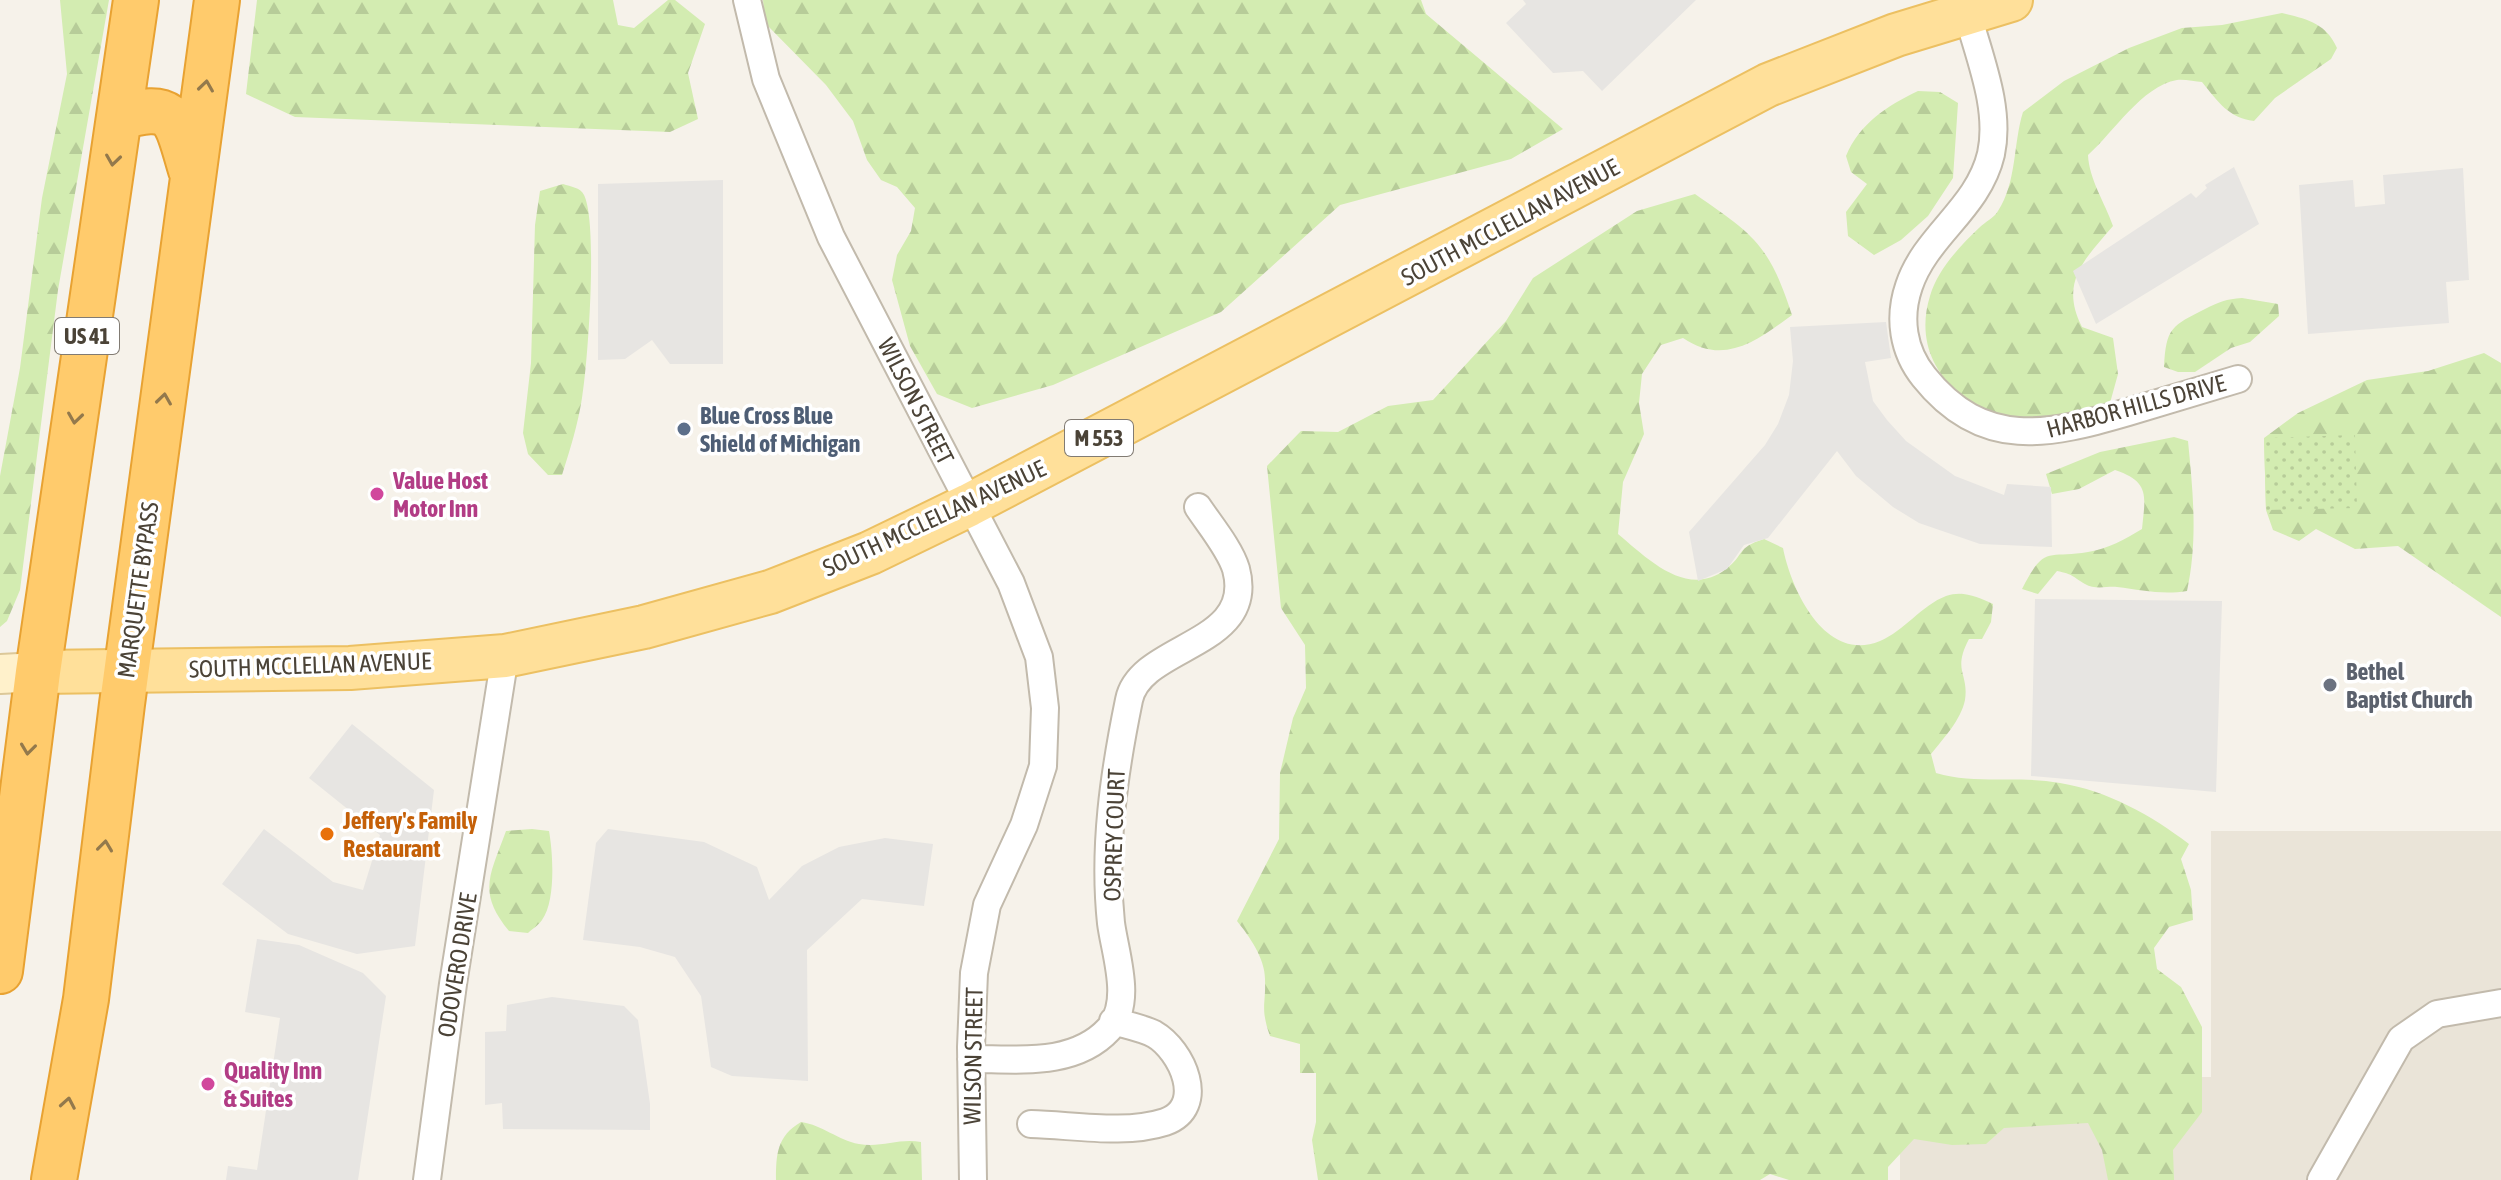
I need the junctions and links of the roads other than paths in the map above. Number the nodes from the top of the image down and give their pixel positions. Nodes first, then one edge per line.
1 (136, 0) edge
2 (217, 0) edge
3 (747, 0) edge
4 (2011, 0) edge
5 (1967, 12) junction
6 (119, 118) junction
7 (193, 176) junction
8 (2238, 379) dead end
9 (969, 505) junction
10 (1198, 507) dead end
11 (505, 656) junction
12 (127, 671) junction
13 (19, 673) edge
14 (0, 971) edge
15 (2501, 1003) edge
16 (1113, 1021) junction
17 (971, 1059) junction
18 (1031, 1124) dead end
19 (54, 1180) edge
20 (427, 1180) edge
21 (973, 1180) edge
22 (2321, 1180) edge

1 - 6 highway, US 41
7 -> 2 highway, MARQUETTE BYPASS
3 - 9 street, WILSON STREET
4 - 5 main road, SOUTH MCCLELLAN AVENUE / M 553
5 - 8 street, HARBOR HILLS DRIVE
5 - 9 main road, SOUTH MCCLELLAN AVENUE / M 553
6 - 7 highway
6 -> 13 highway, US 41
12 -> 7 highway, MARQUETTE BYPASS
9 - 11 main road, SOUTH MCCLELLAN AVENUE / M 553
9 - 17 street, WILSON STREET
10 - 16 street, OSPREY COURT
11 - 12 main road, SOUTH MCCLELLAN AVENUE / M 553
11 - 20 street, ODOVERO DRIVE
12 - 13 main road, SOUTH MCCLELLAN AVENUE / M 553
19 -> 12 highway, MARQUETTE BYPASS
13 -> 14 highway, US 41
15 - 22 street
16 - 17 street
16 - 18 street
17 - 21 street, WILSON STREET

